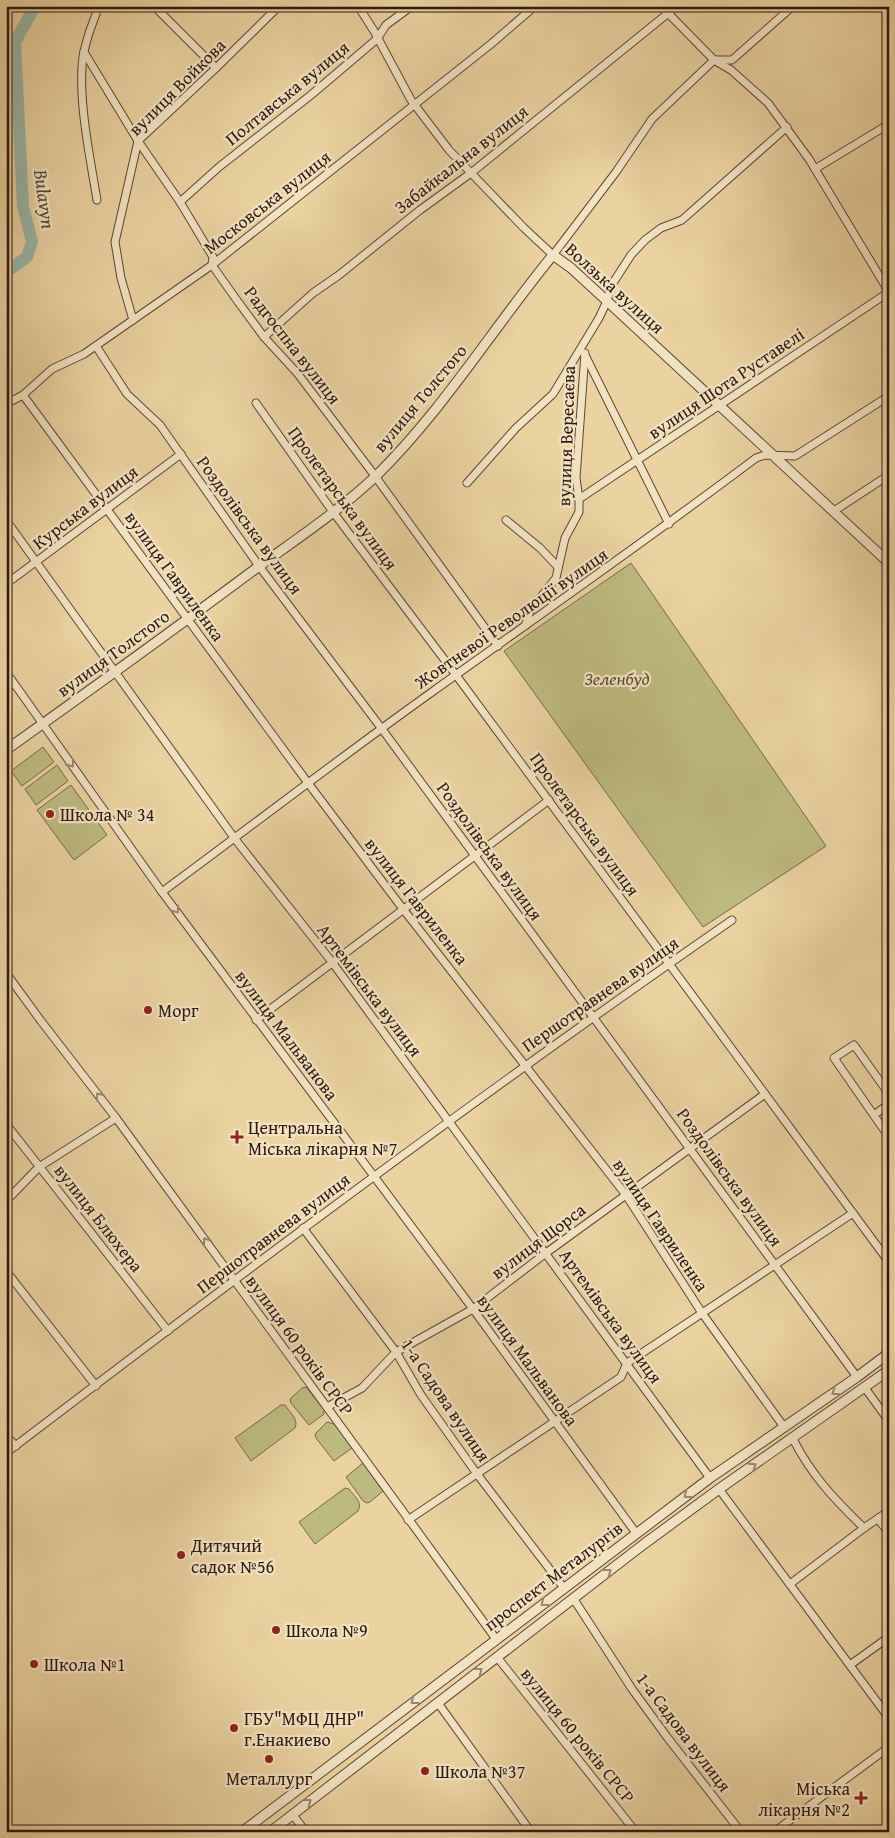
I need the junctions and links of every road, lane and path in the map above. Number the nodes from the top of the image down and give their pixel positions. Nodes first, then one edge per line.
1 (154, 6) edge
2 (278, 6) edge
3 (358, 6) edge
4 (412, 6) edge
5 (535, 6) edge
6 (660, 6) edge
7 (677, 6) edge
8 (793, 6) edge
9 (96, 14) dead end
10 (667, 14) junction
11 (377, 39) junction
12 (84, 52) junction
13 (714, 60) junction
14 (216, 68) junction
15 (415, 105) junction
16 (889, 124) edge
17 (787, 128) junction
18 (138, 141) junction
19 (815, 169) junction
20 (470, 173) junction
21 (97, 200) dead end
22 (180, 202) junction
23 (553, 255) junction
24 (212, 265) junction
25 (889, 292) edge
26 (607, 301) junction
27 (133, 320) junction
28 (264, 336) junction
29 (96, 346) junction
30 (583, 351) junction
31 (23, 395) junction
32 (889, 396) edge
33 (256, 403) dead end
34 (6, 404) edge
35 (720, 406) junction
36 (181, 454) junction
37 (775, 456) junction
38 (637, 462) junction
39 (889, 475) edge
40 (375, 476) junction
41 (467, 483) dead end
42 (580, 499) junction
43 (107, 509) junction
44 (834, 511) junction
45 (333, 512) junction
46 (6, 520) edge
47 (506, 520) dead end
48 (670, 524) junction
49 (36, 561) junction
50 (889, 563) edge
51 (259, 566) junction
52 (558, 567) junction
53 (6, 584) edge
54 (188, 619) junction
55 (525, 626) junction
56 (498, 646) junction
57 (115, 671) junction
58 (6, 672) edge
59 (456, 675) junction
60 (42, 724) junction
61 (382, 729) junction
62 (6, 750) edge
63 (308, 783) junction
64 (549, 800) junction
65 (235, 839) junction
66 (475, 855) junction
67 (162, 892) junction
68 (403, 909) junction
69 (732, 920) dead end
70 (332, 962) junction
71 (669, 963) junction
72 (7, 975) edge
73 (594, 1017) junction
74 (256, 1020) junction
75 (526, 1066) junction
76 (765, 1094) junction
77 (889, 1094) edge
78 (889, 1104) edge
79 (874, 1114) junction
80 (116, 1118) junction
81 (448, 1121) junction
82 (6, 1124) edge
83 (889, 1137) edge
84 (690, 1148) junction
85 (39, 1167) junction
86 (374, 1178) junction
87 (626, 1195) junction
88 (6, 1201) edge
89 (853, 1213) junction
90 (303, 1228) junction
91 (546, 1253) junction
92 (889, 1262) edge
93 (776, 1265) junction
94 (6, 1271) edge
95 (234, 1280) junction
96 (473, 1309) junction
97 (702, 1313) junction
98 (168, 1331) junction
99 (396, 1352) junction
100 (889, 1353) edge
101 (627, 1363) junction
102 (889, 1370) edge
103 (857, 1377) junction
104 (96, 1386) junction
105 (865, 1388) junction
106 (327, 1407) junction
107 (889, 1421) edge
108 (555, 1422) junction
109 (784, 1427) junction
110 (6, 1436) edge
111 (793, 1438) junction
112 (16, 1446) junction
113 (6, 1453) edge
114 (477, 1474) junction
115 (710, 1478) junction
116 (719, 1489) junction
117 (889, 1511) edge
118 (878, 1519) junction
119 (408, 1520) junction
120 (864, 1528) junction
121 (636, 1533) junction
122 (889, 1533) edge
123 (644, 1544) junction
124 (790, 1584) junction
125 (564, 1588) junction
126 (573, 1598) junction
127 (889, 1637) edge
128 (496, 1639) junction
129 (504, 1651) junction
130 (497, 1657) junction
131 (850, 1665) junction
132 (437, 1684) junction
133 (447, 1696) junction
134 (438, 1703) junction
135 (889, 1718) edge
136 (889, 1747) edge
137 (283, 1800) junction
138 (292, 1814) junction
139 (635, 1831) edge
140 (242, 1832) edge
141 (270, 1832) edge
142 (306, 1832) edge
143 (531, 1832) edge
144 (741, 1832) edge
145 (774, 1832) edge

1 - 14 street
2 - 14 street, вулиця Войкова
3 - 11 street, Волзька вулиця
4 - 11 street, Полтавська вулиця
5 - 15 street, Московська вулиця
6 - 10 street
7 - 10 street, Забайкальна вулиця
8 - 13 street
9 - 12 street
10 - 13 street
10 - 20 street, Забайкальна вулиця
11 - 15 street, Волзька вулиця
11 - 22 street, Полтавська вулиця
12 - 18 street, Радгоспна вулиця
12 - 21 street
13 - 17 street
13 - 23 street, вулиця Толстого
14 - 18 street, вулиця Войкова
15 - 20 street, Волзька вулиця
15 - 24 street, Московська вулиця
16 - 19 street
17 - 19 street
17 - 26 street
18 - 22 street, Радгоспна вулиця
18 - 27 street, вулиця Войкова
19 - 25 street
20 - 23 street, Волзька вулиця
20 - 28 street, Забайкальна вулиця
22 - 24 street, Радгоспна вулиця
23 - 26 street, Волзька вулиця
23 - 40 street, вулиця Толстого
24 - 27 street, Московська вулиця
24 - 28 street, Радгоспна вулиця
25 - 35 street, вулиця Шота Руставелі
26 - 30 street
26 - 35 street, Волзька вулиця
27 - 29 street, Московська вулиця
28 - 40 street, Радгоспна вулиця
29 - 31 street, Московська вулиця
29 - 36 street, Роздолівська вулиця
30 - 38 street
30 - 41 street
30 - 42 street, вулиця Вересаєва
31 - 34 street, Московська вулиця
31 - 43 street, вулиця Гавриленка
32 - 37 street, Жовтневої Революції вулиця
33 - 45 street, Пролетарська вулиця
35 - 37 street, Волзька вулиця
35 - 38 street, вулиця Шота Руставелі
36 - 43 street, Курська вулиця
36 - 51 street, Роздолівська вулиця
37 - 44 street, Волзька вулиця
37 - 48 street, Жовтневої Революції вулиця
38 - 42 street, вулиця Шота Руставелі
38 - 48 street
39 - 44 street
40 - 45 street, вулиця Толстого
40 - 56 street, Радгоспна вулиця
42 - 52 street, вулиця Вересаєва
43 - 49 street, Курська вулиця
43 - 54 street, вулиця Гавриленка
44 - 50 street, Волзька вулиця
45 - 51 street, вулиця Толстого
45 - 59 street, Пролетарська вулиця
46 - 49 street, Артемівська вулиця
47 - 52 street
48 - 55 street, Жовтневої Революції вулиця
49 - 53 street, Курська вулиця
49 - 57 street, Артемівська вулиця
51 - 54 street, вулиця Толстого
51 - 61 street, Роздолівська вулиця
52 - 55 street, вулиця Вересаєва
54 - 57 street, вулиця Толстого
54 - 63 street, вулиця Гавриленка
55 - 56 street, Жовтневої Революції вулиця
56 - 59 street, Жовтневої Революції вулиця
57 - 60 street, вулиця Толстого
57 - 65 street, Артемівська вулиця
58 - 60 street, вулиця Мальванова
59 - 61 street, Жовтневої Революції вулиця
59 - 64 street, Пролетарська вулиця
60 - 62 street, вулиця Толстого
60 -> 67 street, вулиця Мальванова
61 - 63 street, Жовтневої Революції вулиця
61 - 66 street, Роздолівська вулиця
63 - 65 street, Жовтневої Революції вулиця
63 - 68 street, вулиця Гавриленка
64 - 66 street
64 - 71 street, Пролетарська вулиця
65 - 67 street, Жовтневої Революції вулиця
65 - 70 street, Артемівська вулиця
66 - 68 street
66 - 73 street, Роздолівська вулиця
67 -> 74 street, вулиця Мальванова
68 - 70 street
68 - 75 street, вулиця Гавриленка
69 - 71 street, Першотравнева вулиця
70 - 74 street
70 - 81 street, Артемівська вулиця
71 - 73 street, Першотравнева вулиця
71 - 76 street, Пролетарська вулиця
80 -> 72 street, вулиця 60 років СРСР
73 - 75 street, Першотравнева вулиця
73 - 84 street, Роздолівська вулиця
74 - 86 street, вулиця Мальванова
75 - 81 street, Першотравнева вулиця
75 - 87 street, вулиця Гавриленка
76 - 84 street, вулиця Щорса
76 - 89 street, Пролетарська вулиця
77 - 79 street
78 - 79 street
79 - 83 street
80 - 85 street
95 -> 80 street, вулиця 60 років СРСР
81 - 86 street, Першотравнева вулиця
81 - 91 street, Артемівська вулиця
82 - 85 street, вулиця Блюхера
84 - 87 street, вулиця Щорса
84 - 93 street, Роздолівська вулиця
85 - 88 street
85 - 98 street, вулиця Блюхера
86 - 90 street, Першотравнева вулиця
86 - 96 street, вулиця Мальванова
87 - 91 street, вулиця Щорса
87 - 97 street, вулиця Гавриленка
89 - 92 street, Пролетарська вулиця
89 - 93 street
90 - 95 street, Першотравнева вулиця
90 - 99 street, 1-а Садова вулиця
91 - 96 street, вулиця Щорса
91 - 101 street, Артемівська вулиця
93 - 97 street
93 - 103 street, Роздолівська вулиця
94 - 104 street
95 - 98 street, Першотравнева вулиця
95 - 106 street, вулиця 60 років СРСР
96 - 99 street, вулиця Щорса
96 - 108 street, вулиця Мальванова
97 - 101 street
97 - 109 street, вулиця Гавриленка
98 - 104 street, Першотравнева вулиця
99 - 106 street, вулиця Щорса
99 - 114 street, 1-а Садова вулиця
100 - 103 street, проспект Металургів
101 - 108 street
101 - 115 street, Артемівська вулиця
102 - 105 street, проспект Металургів
103 - 105 street
103 -> 109 street, проспект Металургів
104 - 112 street, Першотравнева вулиця
105 - 107 street
105 - 111 street, проспект Металургів
106 - 119 street, вулиця 60 років СРСР
108 - 114 street
108 - 121 street, вулиця Мальванова
109 - 111 street
109 - 115 street, проспект Металургів
110 - 112 street
116 -> 111 street, проспект Металургів
111 - 120 street
112 - 113 street, Першотравнева вулиця
114 - 119 street
114 - 125 street, 1-а Садова вулиця
115 - 116 street
115 -> 121 street, проспект Металургів
116 - 123 street, проспект Металургів
116 - 124 street
117 - 118 street
118 - 120 street
118 - 122 street
119 - 128 street, вулиця 60 років СРСР
120 - 124 street
121 - 123 street
121 - 125 street, проспект Металургів
126 -> 123 street, проспект Металургів
124 - 131 street
125 - 126 street
125 -> 128 street, проспект Металургів
126 - 129 street, проспект Металургів
126 - 144 street, 1-а Садова вулиця
127 - 131 street
128 - 129 street
128 - 132 street, проспект Металургів
129 - 130 street, проспект Металургів
133 -> 130 street, проспект Металургів
130 - 139 street, вулиця 60 років СРСР
131 - 135 street
132 - 133 street
132 -> 137 street, проспект Металургів
133 - 134 street, проспект Металургів
138 -> 134 street, проспект Металургів
134 - 143 street
136 - 145 street
137 - 138 street
137 - 140 street, проспект Металургів
138 - 141 street, проспект Металургів
138 - 142 street

